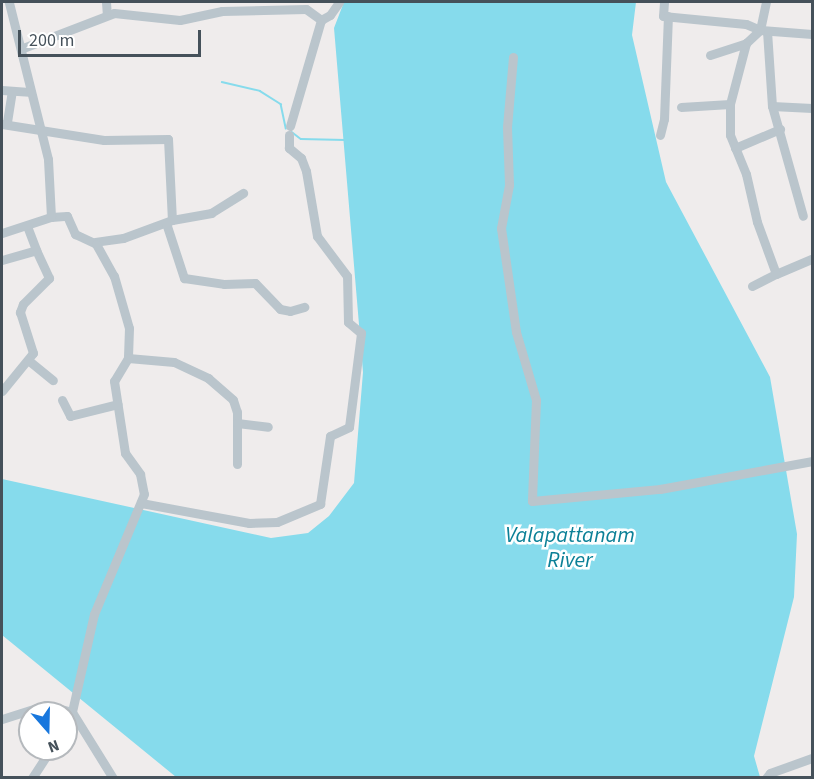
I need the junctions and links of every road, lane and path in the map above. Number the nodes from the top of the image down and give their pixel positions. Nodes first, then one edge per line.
1 (9, 2) edge
2 (106, 2) edge
3 (213, 2) edge
4 (339, 2) edge
5 (664, 2) edge
6 (766, 2) edge
7 (214, 13) junction
8 (107, 15) junction
9 (668, 16) junction
10 (321, 21) junction
11 (763, 31) junction
12 (813, 34) edge
13 (746, 43) junction
14 (23, 48) junction
15 (710, 55) dead end
16 (513, 57) dead end
17 (7, 91) edge
18 (29, 92) junction
19 (730, 104) junction
20 (772, 106) junction
21 (681, 107) dead end
22 (813, 108) edge
23 (4, 123) edge
24 (780, 129) junction
25 (40, 130) junction
26 (660, 135) dead end
27 (735, 148) junction
28 (243, 193) dead end
29 (803, 216) dead end
30 (51, 217) junction
31 (169, 222) junction
32 (27, 226) junction
33 (2, 233) edge
34 (95, 242) junction
35 (36, 250) junction
36 (813, 259) edge
37 (2, 260) edge
38 (776, 274) junction
39 (752, 286) dead end
40 (304, 307) dead end
41 (128, 358) junction
42 (28, 360) junction
43 (52, 380) dead end
44 (2, 391) edge
45 (62, 400) dead end
46 (118, 404) junction
47 (237, 423) junction
48 (268, 427) dead end
49 (813, 460) edge
50 (237, 464) dead end
51 (141, 503) junction
52 (72, 701) edge
53 (18, 713) edge
54 (2, 719) edge
55 (78, 728) edge
56 (813, 758) edge
57 (43, 761) edge
58 (32, 777) edge
59 (113, 777) edge
60 (766, 777) edge

1 - 14 street
2 - 8 street
3 - 7 street
4 - 10 street
5 - 9 street
6 - 11 street
7 - 8 street
7 - 10 street
8 - 14 street
9 - 11 street
9 - 26 street
10 - 51 street
11 - 12 street
11 - 13 street
11 - 20 street
13 - 15 street
13 - 19 street
14 - 18 street
16 - 49 street
17 - 18 street
17 - 23 street
18 - 25 street
19 - 21 street
19 - 27 street
20 - 22 street
20 - 24 street
23 - 25 street
24 - 27 street
24 - 29 street
25 - 30 street
25 - 31 street
27 - 38 street
28 - 31 street
30 - 32 street
30 - 34 street
31 - 34 street
31 - 40 street
32 - 33 street
32 - 35 street
34 - 41 street
35 - 37 street
35 - 42 street
36 - 38 street
38 - 39 street
41 - 46 street
41 - 47 street
42 - 43 street
42 - 44 street
45 - 46 street
46 - 51 street
47 - 48 street
47 - 50 street
51 - 52 street
53 - 54 street
55 - 59 street
56 - 60 street
57 - 58 street

